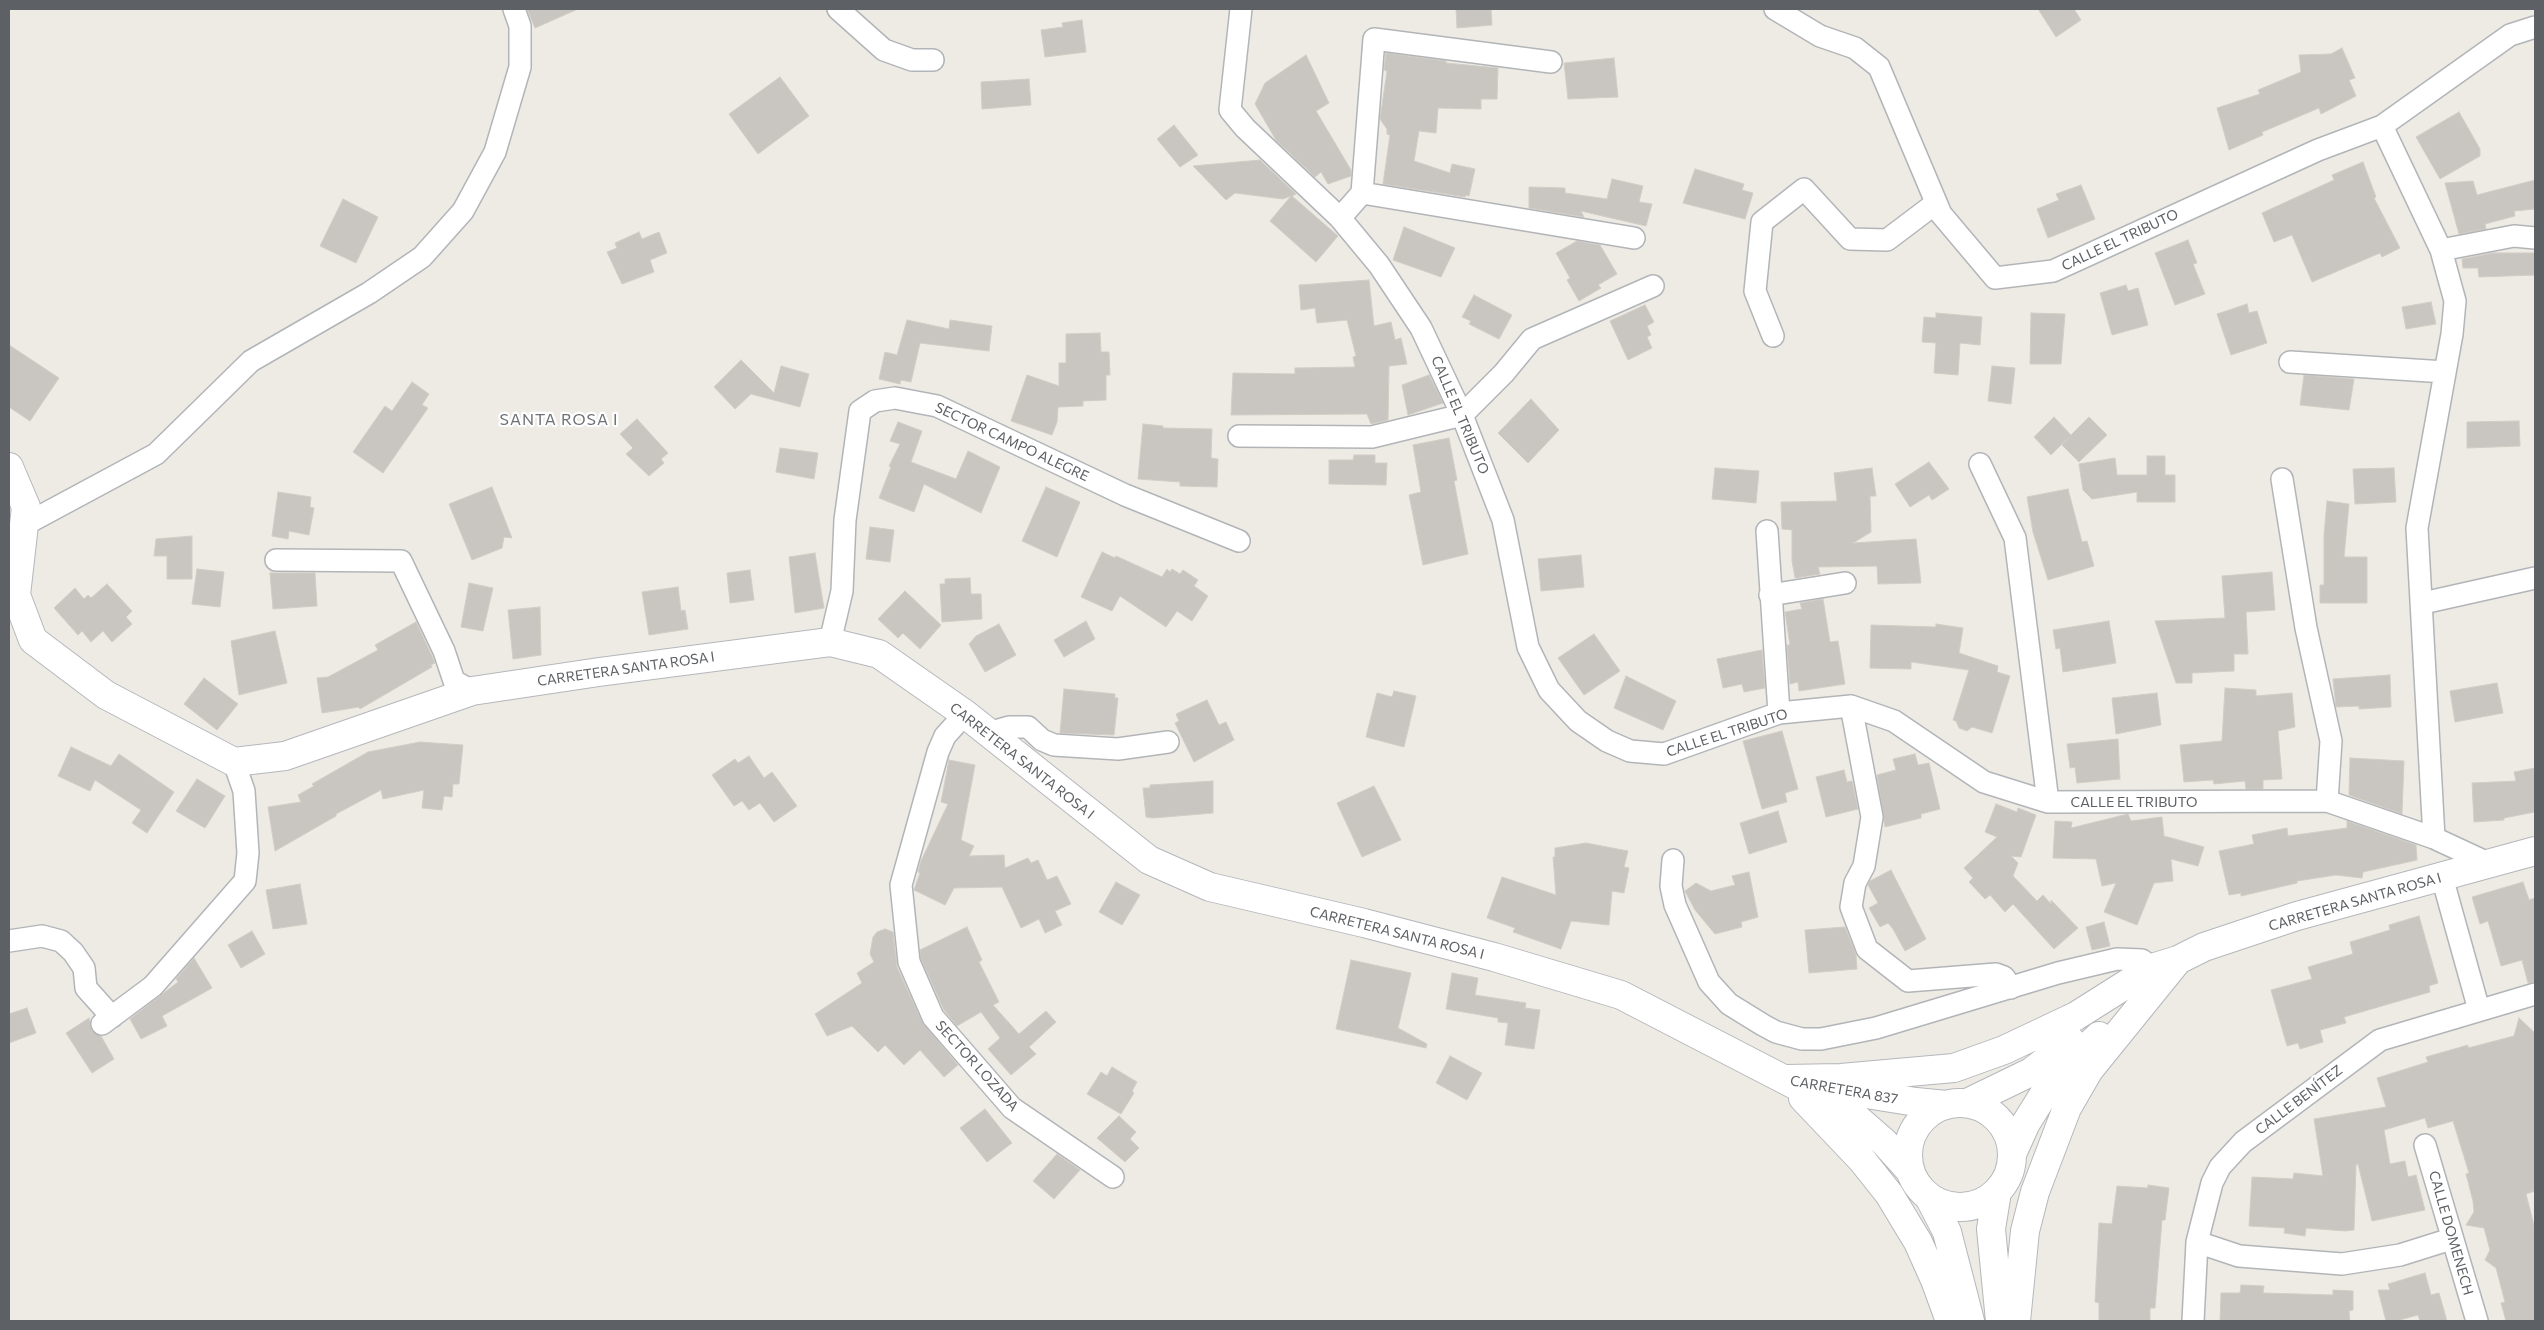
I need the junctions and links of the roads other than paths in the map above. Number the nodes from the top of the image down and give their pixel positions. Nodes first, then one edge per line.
1 (514, 9) edge
2 (838, 9) edge
3 (1241, 9) edge
4 (1775, 9) edge
5 (2535, 27) edge
6 (933, 60) dead end
7 (1551, 62) dead end
8 (2382, 126) junction
9 (1362, 193) junction
10 (1936, 203) junction
11 (1340, 218) junction
12 (1634, 238) dead end
13 (2535, 238) edge
14 (2441, 250) junction
15 (1653, 286) dead end
16 (1773, 336) dead end
17 (2290, 362) dead end
18 (2445, 372) junction
19 (1462, 415) junction
20 (1239, 436) dead end
21 (1980, 464) dead end
22 (9, 467) edge
23 (2282, 479) dead end
24 (24, 525) junction
25 (1767, 531) dead end
26 (1239, 541) dead end
27 (276, 560) dead end
28 (2535, 578) edge
29 (1845, 583) dead end
30 (1770, 595) junction
31 (2423, 603) junction
32 (830, 642) junction
33 (472, 691) junction
34 (1851, 706) junction
35 (1779, 713) junction
36 (965, 714) junction
37 (988, 732) junction
38 (1168, 742) dead end
39 (234, 762) junction
40 (2048, 802) junction
41 (2327, 802) junction
42 (2434, 838) junction
43 (2535, 851) edge
44 (1673, 860) dead end
45 (2490, 864) junction
46 (2442, 878) junction
47 (9, 941) edge
48 (2178, 960) junction
49 (2152, 968) junction
50 (2011, 988) junction
51 (2535, 994) edge
52 (2479, 1010) junction
53 (1782, 1078) junction
54 (1956, 1104) junction
55 (2425, 1145) dead end
56 (2012, 1154) junction
57 (1911, 1172) junction
58 (1113, 1177) dead end
59 (1996, 1192) junction
60 (1929, 1197) junction
61 (2451, 1239) junction
62 (2197, 1242) junction
63 (1950, 1321) edge
64 (1970, 1321) edge
65 (2000, 1321) edge
66 (2016, 1321) edge
67 (2193, 1321) edge
68 (2477, 1321) edge

1 - 24 street
2 - 6 street
3 - 11 street, CALLE EL TRIBUTO
4 - 10 street, CALLE EL TRIBUTO
5 - 8 street
7 - 9 street
8 - 10 street, CALLE EL TRIBUTO
8 - 14 street
9 - 11 street
9 - 12 street
10 - 16 street
11 - 19 street, CALLE EL TRIBUTO
13 - 14 street
14 - 18 street
15 - 19 street
17 - 18 street
18 - 31 street
19 - 20 street
19 - 35 street, CALLE EL TRIBUTO
21 - 40 street
22 - 24 street
23 - 41 street
24 - 39 street
25 - 30 street
26 - 32 street, SECTOR CAMPO ALEGRE
27 - 33 street
28 - 31 street
29 - 30 street
30 - 35 street
31 - 42 street
32 - 33 street, CARRETERA SANTA ROSA I
32 - 36 street, CARRETERA SANTA ROSA I
33 - 39 street, CARRETERA SANTA ROSA I
34 - 35 street, CALLE EL TRIBUTO
34 - 40 street, CALLE EL TRIBUTO
34 - 50 street
36 - 37 street, CARRETERA SANTA ROSA I
36 - 58 street, SECTOR LOZADA
37 - 38 street
37 - 53 street, CARRETERA SANTA ROSA I
39 - 47 street
40 - 41 street, CALLE EL TRIBUTO
41 - 42 street, CALLE EL TRIBUTO
42 - 45 street, CALLE EL TRIBUTO
43 - 45 street, CARRETERA SANTA ROSA I
44 - 50 street
45 - 46 street, CARRETERA SANTA ROSA I
46 - 48 street, CARRETERA SANTA ROSA I
46 - 52 street
48 - 49 street, CARRETERA SANTA ROSA I
48 - 54 street, CARRETERA SANTA ROSA I
48 - 56 street, CARRETERA SANTA ROSA I
48 - 66 street
49 - 50 street
49 - 53 street, CARRETERA SANTA ROSA I
51 - 52 street, CALLE BENÍTEZ
52 - 62 street, CALLE BENÍTEZ
53 - 54 street, CARRETERA 837
53 - 57 street, CARRETERA 837
53 - 63 street
54 - 56 street
54 - 57 street
55 - 61 street, CALLE DOMENECH
56 - 59 street
57 - 60 street
59 - 60 street
59 - 65 street
60 - 64 street
61 - 62 street
61 - 68 street, CALLE DOMENECH
62 - 67 street, CALLE BENÍTEZ

